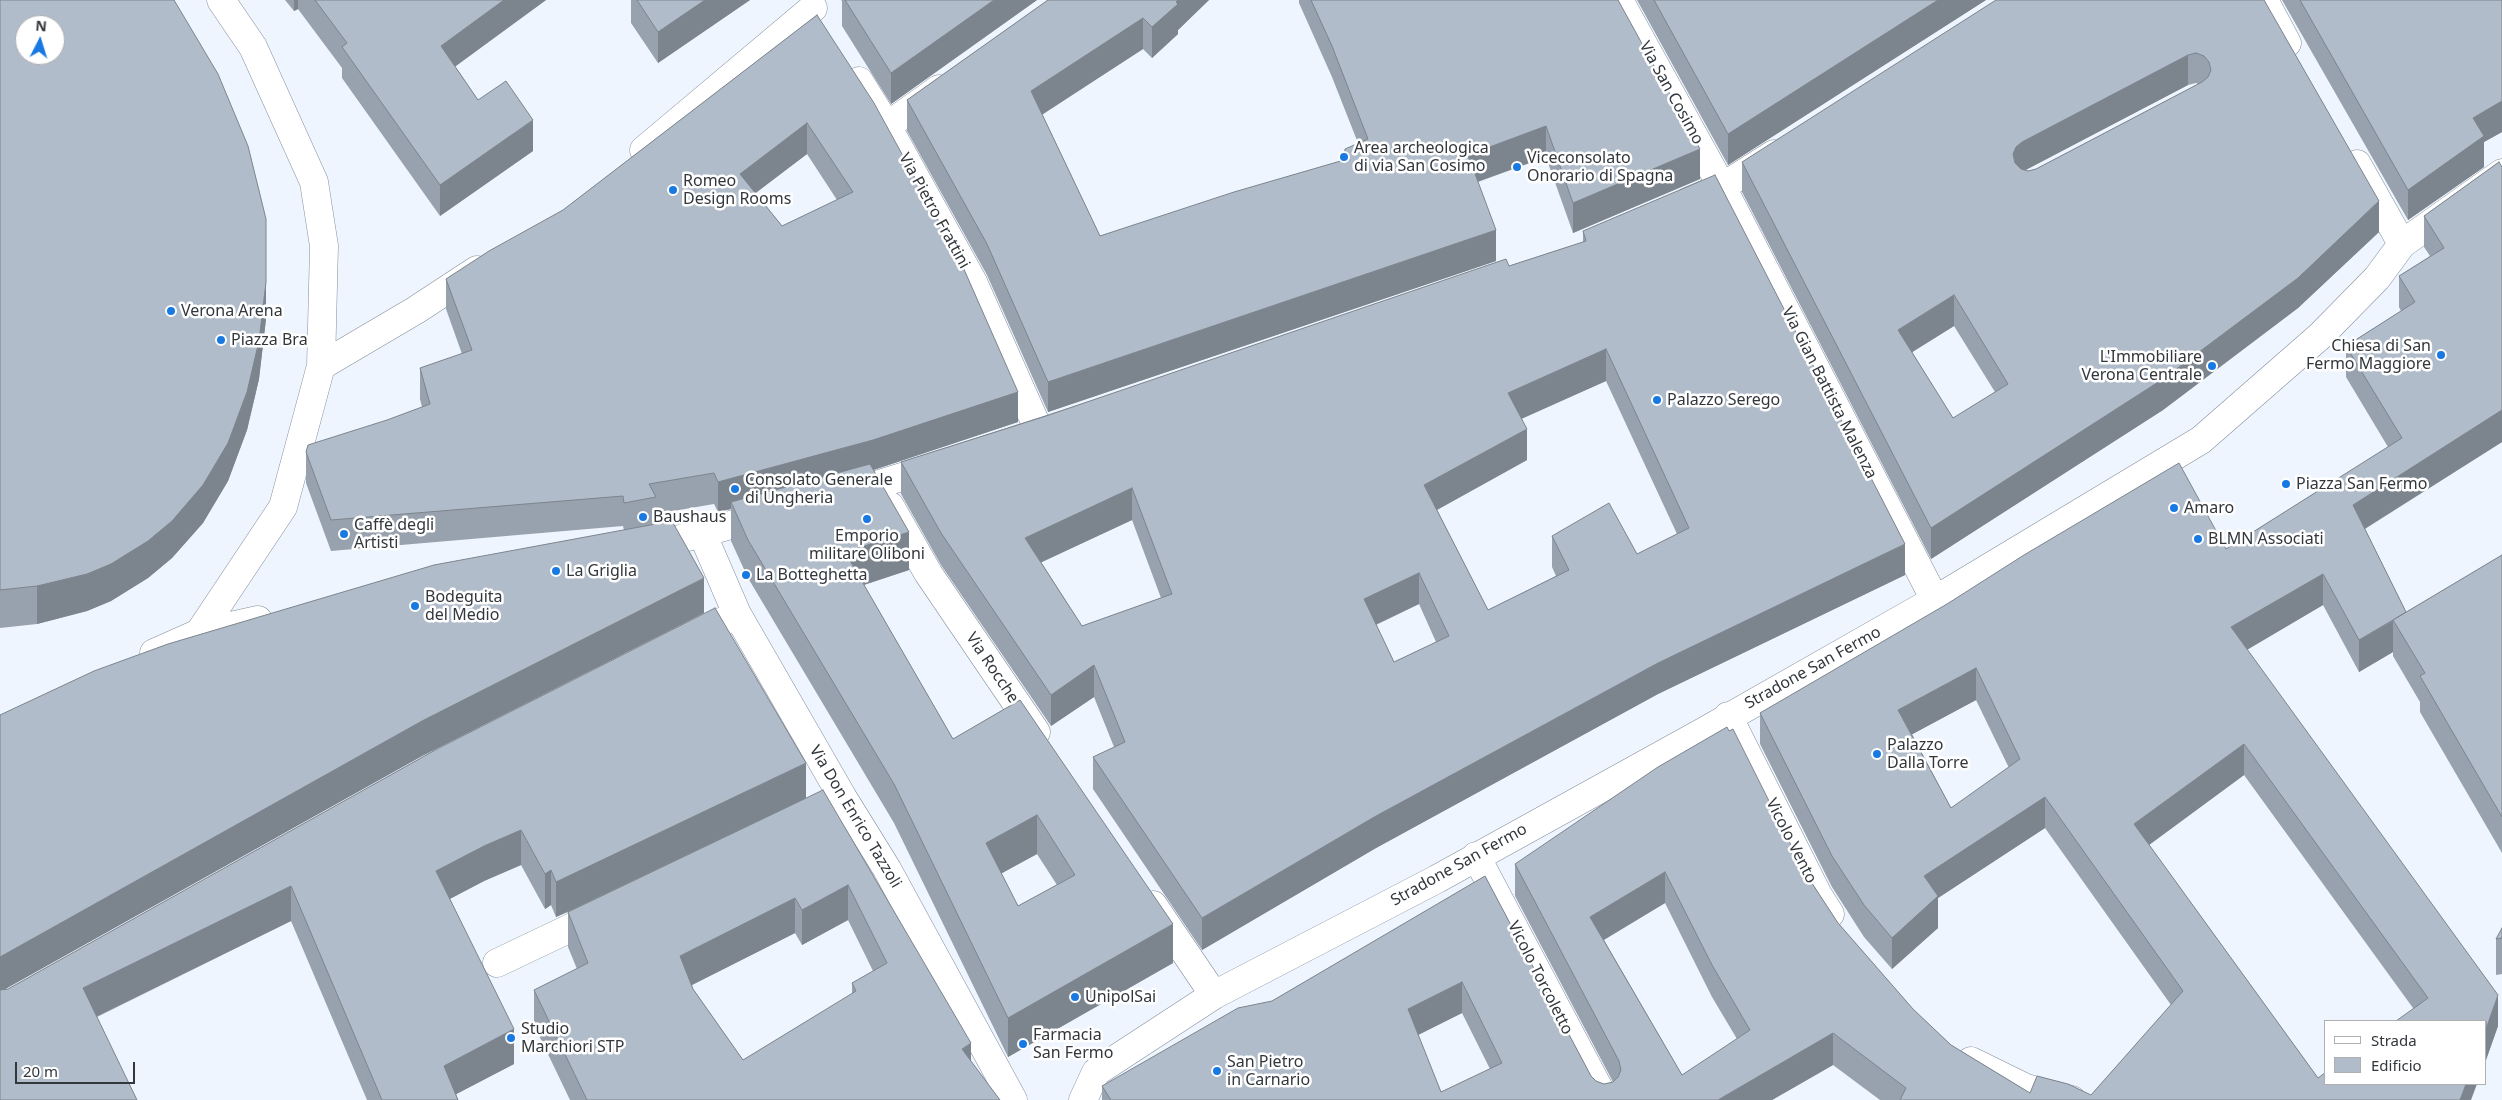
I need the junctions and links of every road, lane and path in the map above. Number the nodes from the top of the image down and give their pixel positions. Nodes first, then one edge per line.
1 (221, 0) edge
2 (1620, 0) edge
3 (2264, 0) edge
4 (810, 4) edge
5 (829, 34) edge
6 (2288, 56) edge
7 (845, 59) edge
8 (959, 74) edge
9 (887, 126) junction
10 (1798, 139) edge
11 (2345, 142) edge
12 (622, 168) edge
13 (2502, 173) edge
14 (1722, 187) junction
15 (1661, 213) edge
16 (2402, 244) junction
17 (496, 258) edge
18 (322, 366) junction
19 (1068, 424) edge
20 (1040, 433) junction
21 (1013, 442) edge
22 (959, 459) edge
23 (878, 485) junction
24 (822, 500) edge
25 (795, 508) edge
26 (702, 533) junction
27 (622, 549) edge
28 (1935, 600) junction
29 (286, 614) edge
30 (737, 614) junction
31 (199, 633) junction
32 (667, 650) edge
33 (136, 662) edge
34 (1728, 716) junction
35 (1051, 754) edge
36 (843, 798) junction
37 (816, 811) edge
38 (1476, 856) junction
39 (1140, 886) edge
40 (621, 904) edge
41 (1842, 932) edge
42 (497, 963) dead end
43 (1214, 995) junction
44 (1947, 1045) edge
45 (2023, 1094) edge
46 (1013, 1100) edge
47 (1083, 1100) edge
48 (1605, 1100) edge
49 (2072, 1100) edge

1 - 18 street
2 - 14 street, Via San Cosimo
3 - 6 street
4 - 5 street
4 - 12 street
7 - 9 street, Via Pietro Frattini
8 - 9 street
9 - 20 street, Via Pietro Frattini
10 - 14 street
11 - 16 street
13 - 16 street, Stradone San Fermo
14 - 15 street
14 - 28 street, Via Gian Battista Malenza
16 - 28 street, Stradone San Fermo
17 - 18 street
18 - 31 street
19 - 20 street
20 - 21 street
22 - 23 street
23 - 24 street
23 - 35 street, Via Rocche
25 - 26 street
26 - 27 street
26 - 30 street, Via Don Enrico Tazzoli
28 - 34 street, Stradone San Fermo
29 - 31 street
30 - 32 street
30 - 36 street, Via Don Enrico Tazzoli
31 - 33 street
34 - 38 street, Stradone San Fermo
34 - 41 street, Vicolo Vento
36 - 37 street
36 - 46 street, Via Don Enrico Tazzoli
38 - 43 street, Stradone San Fermo
38 - 48 street, Vicolo Torcoletto
39 - 43 street
40 - 42 street
43 - 47 street, Stradone San Fermo
44 - 45 street
45 - 49 street

